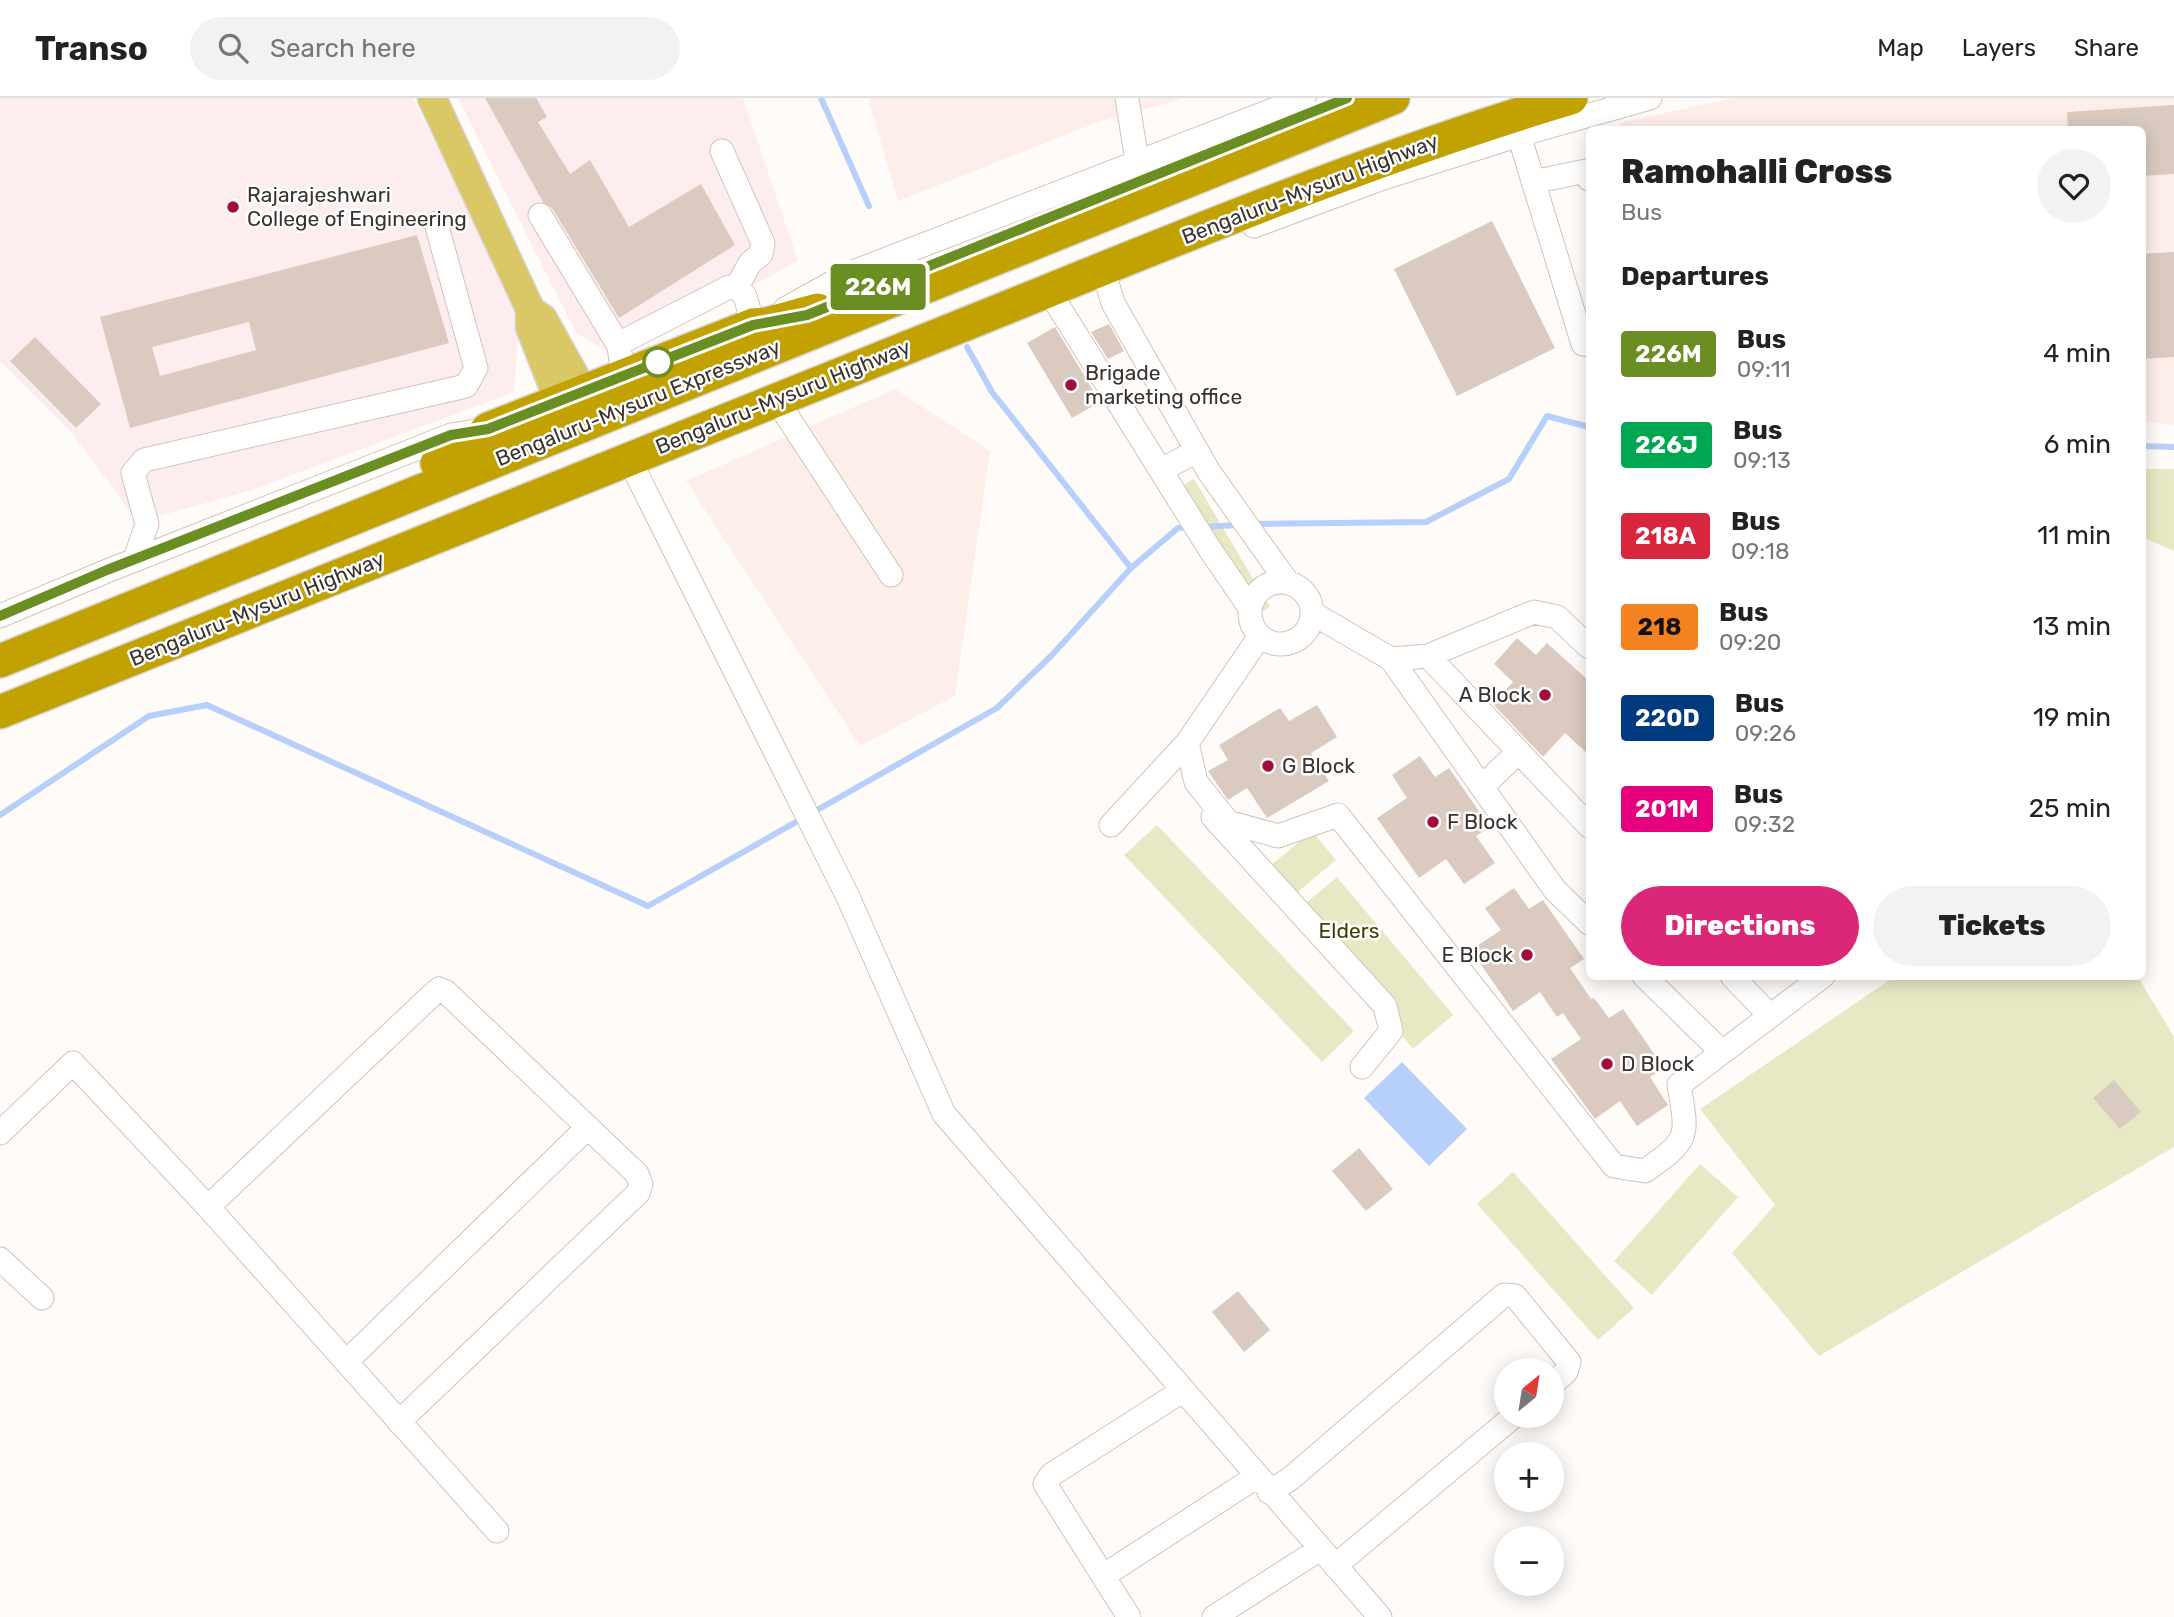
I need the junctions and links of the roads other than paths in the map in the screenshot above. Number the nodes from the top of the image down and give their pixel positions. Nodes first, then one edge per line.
1 (432, 98) edge
2 (1127, 98) edge
3 (1304, 98) edge
4 (1347, 98) edge
5 (1394, 98) edge
6 (1500, 98) edge
7 (1571, 98) edge
8 (1650, 98) edge
9 (1519, 135) junction
10 (1225, 137) junction
11 (722, 151) dead end
12 (1137, 161) junction
13 (1586, 171) edge
14 (1533, 182) junction
15 (540, 215) dead end
16 (436, 223) dead end
17 (1107, 283) junction
18 (737, 287) junction
19 (1057, 304) junction
20 (760, 325) junction
21 (1586, 344) edge
22 (621, 361) junction
23 (571, 396) junction
24 (783, 410) junction
25 (488, 429) junction
26 (1197, 451) junction
27 (1161, 470) junction
28 (635, 471) junction
29 (135, 559) junction
30 (891, 575) dead end
31 (111, 580) junction
32 (1287, 583) junction
33 (1250, 608) junction
34 (1312, 613) junction
35 (0, 616) edge
36 (1260, 636) junction
37 (0, 639) edge
38 (1586, 644) edge
39 (1427, 656) junction
40 (1391, 659) junction
41 (0, 661) edge
42 (0, 699) edge
43 (0, 712) edge
44 (0, 724) edge
45 (1187, 743) junction
46 (1518, 752) junction
47 (1196, 782) junction
48 (1483, 786) junction
49 (1586, 824) edge
50 (1111, 825) dead end
51 (1586, 920) edge
52 (1648, 980) edge
53 (1736, 980) edge
54 (1817, 980) edge
55 (1769, 1015) junction
56 (1722, 1052) junction
57 (1362, 1067) dead end
58 (588, 1127) junction
59 (0, 1133) edge
60 (208, 1207) junction
61 (0, 1259) edge
62 (42, 1297) dead end
63 (346, 1362) junction
64 (1564, 1374) edge
65 (1182, 1391) junction
66 (399, 1422) junction
67 (1498, 1428) edge
68 (1262, 1484) junction
69 (497, 1531) dead end
70 (1328, 1558) junction
71 (1103, 1577) junction
72 (1129, 1617) edge
73 (1214, 1617) edge
74 (1380, 1617) edge

1 - 23 main road
2 - 12 street
3 - 10 street, Bengaluru-Mysuru Expressway
4 - 10 highway, Bengaluru-Mysuru Expressway
5 - 41 highway, Bengaluru-Mysuru Expressway
6 - 42 highway
7 - 43 highway, Bengaluru-Mysuru Highway
8 - 9 street
9 - 14 street
9 - 17 street
10 - 12 street, Bengaluru-Mysuru Expressway
10 - 20 highway, Bengaluru-Mysuru Expressway
11 - 18 street
12 - 20 street, Bengaluru-Mysuru Expressway
13 - 14 street
14 - 21 street
15 - 22 street
16 - 29 street
17 - 19 street
17 - 26 street
18 - 20 street
18 - 22 street
19 - 24 street
19 - 27 street
20 - 22 highway, Bengaluru-Mysuru Expressway
22 - 23 highway, Bengaluru-Mysuru Expressway
23 - 25 highway, Bengaluru-Mysuru Expressway
24 - 28 street
24 - 30 street
25 - 29 street, Bengaluru-Mysuru Expressway
25 - 31 highway, Bengaluru-Mysuru Expressway
26 - 27 street
26 - 32 street
27 - 33 street
28 - 44 street
28 - 65 street
29 - 31 street, Bengaluru-Mysuru Expressway
31 - 35 street, Bengaluru-Mysuru Expressway
31 - 37 highway, Bengaluru-Mysuru Expressway
32 - 33 street
32 - 34 street
33 - 36 street
34 - 36 street
34 - 40 street
36 - 45 street
38 - 39 street
39 - 40 street
39 - 46 street
40 - 48 street
45 - 47 street
45 - 50 street
46 - 48 street
46 - 49 street
47 - 56 street
47 - 57 street
48 - 51 street
52 - 56 street
53 - 55 street
54 - 55 street
55 - 56 street
58 - 60 street
58 - 63 street
58 - 66 street
59 - 60 street
60 - 63 street
61 - 62 street
63 - 66 street
64 - 68 street
65 - 68 street
65 - 71 street
66 - 69 street
67 - 70 street
68 - 70 street
68 - 71 street
70 - 73 street
70 - 74 street
71 - 72 street

